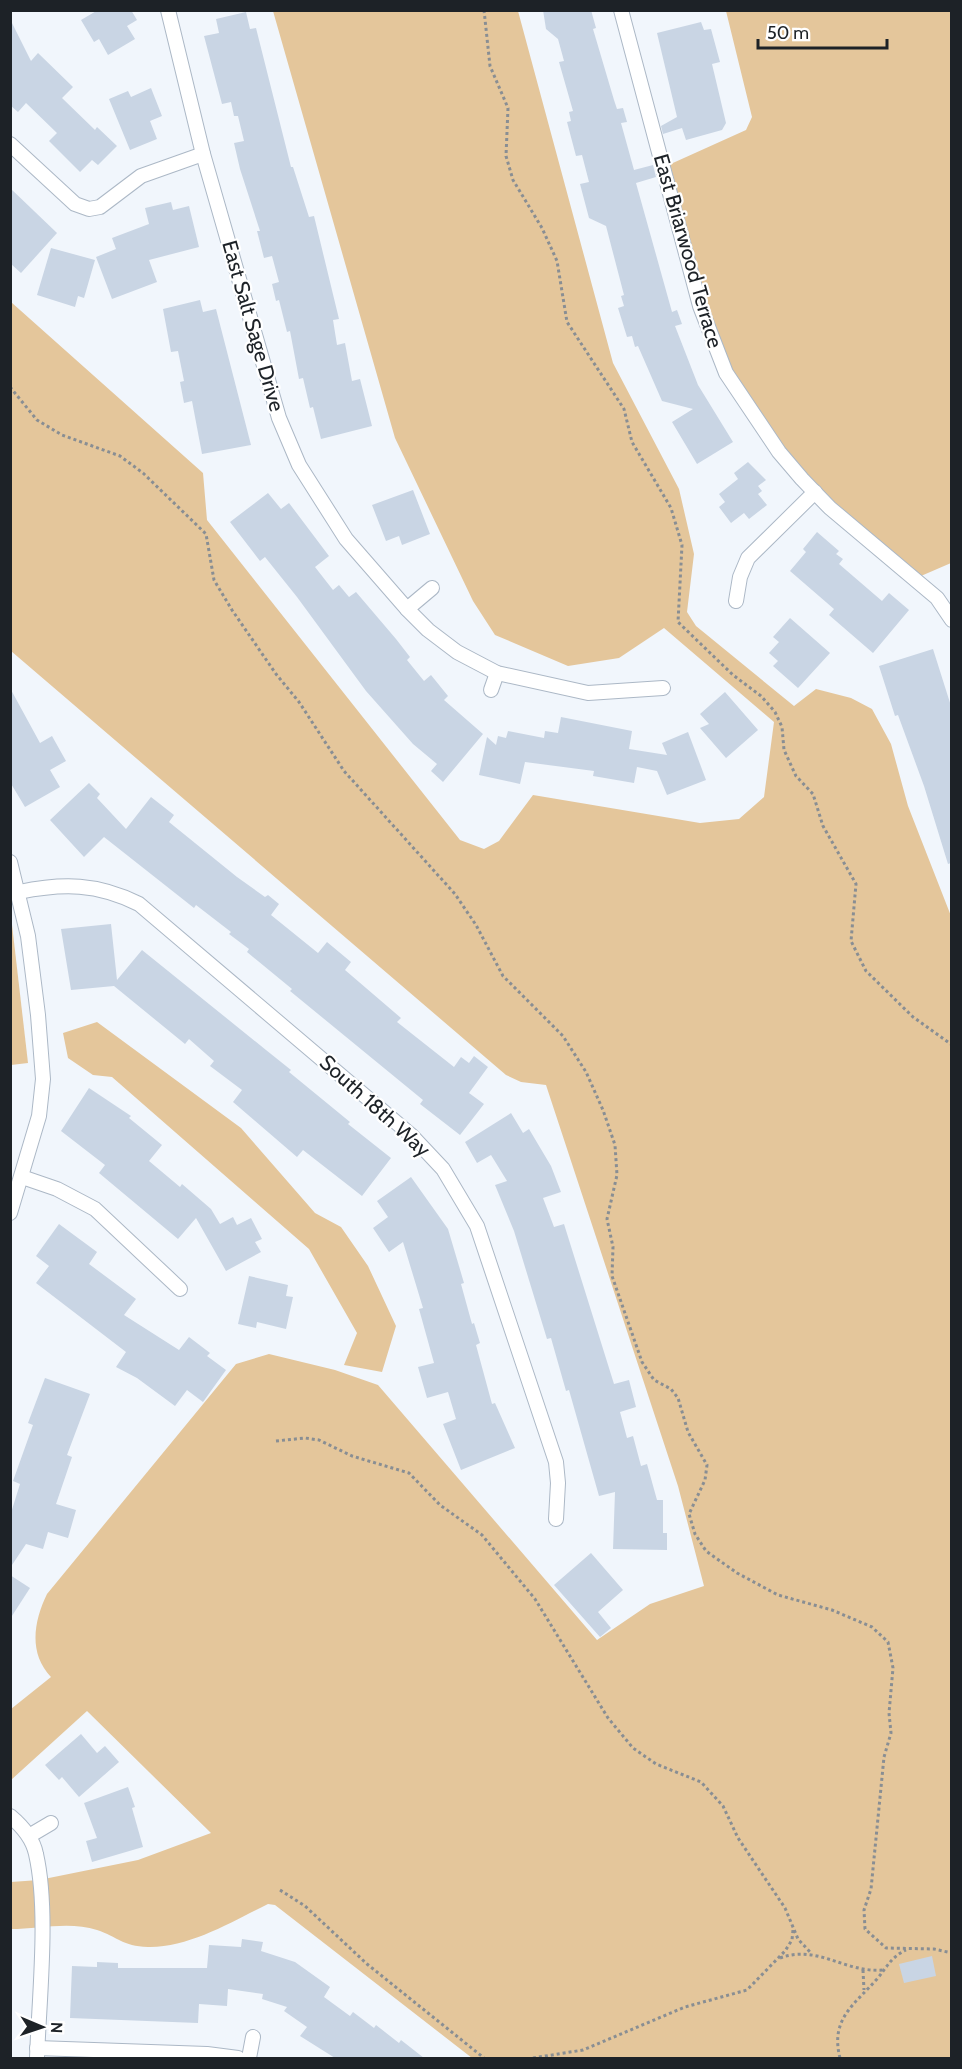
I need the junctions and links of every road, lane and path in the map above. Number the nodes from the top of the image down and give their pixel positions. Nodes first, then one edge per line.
1 (168, 10) edge
2 (484, 10) edge
3 (621, 10) edge
4 (10, 144) edge
5 (203, 154) junction
6 (10, 387) edge
7 (815, 492) junction
8 (432, 588) dead end
9 (736, 601) dead end
10 (407, 609) junction
11 (951, 620) edge
12 (496, 673) junction
13 (663, 688) dead end
14 (491, 690) dead end
15 (10, 862) edge
16 (19, 892) junction
17 (951, 1045) edge
18 (22, 1177) junction
19 (10, 1213) edge
20 (180, 1289) dead end
21 (276, 1441) dead end
22 (556, 1520) dead end
23 (10, 1816) edge
24 (51, 1823) dead end
25 (29, 1836) junction
26 (280, 1890) dead end
27 (794, 1927) junction
28 (886, 1948) junction
29 (910, 1948) junction
30 (810, 1952) junction
31 (951, 1953) edge
32 (777, 1959) junction
33 (890, 1960) junction
34 (862, 1969) junction
35 (883, 1970) junction
36 (864, 1991) junction
37 (253, 2037) dead end
38 (37, 2053) edge
39 (238, 2058) edge
40 (249, 2058) edge
41 (484, 2058) edge
42 (533, 2058) edge
43 (840, 2058) edge

1 - 5 street, East Salt Sage Drive
2 - 17 path
3 - 7 street, East Briarwood Terrace
4 - 5 street
5 - 10 street, East Salt Sage Drive
6 - 28 path
7 - 9 street
7 - 11 street, East Briarwood Terrace
8 - 10 street
10 - 12 street, East Salt Sage Drive
12 - 13 street, East Salt Sage Drive
12 - 14 street
15 - 16 street
16 - 18 street
16 - 22 street, South 18th Way
18 - 19 street
18 - 20 street
21 - 27 path
23 - 25 street
24 - 25 street
25 - 38 street
26 - 41 path
27 - 30 path
27 - 32 path
28 - 29 path
28 - 33 path
29 - 31 path
29 - 33 path
30 - 32 path
30 - 34 path
32 - 42 path
33 - 35 path
34 - 35 path
34 - 36 path
35 - 36 path
36 - 43 path
37 - 40 street
38 - 39 street

